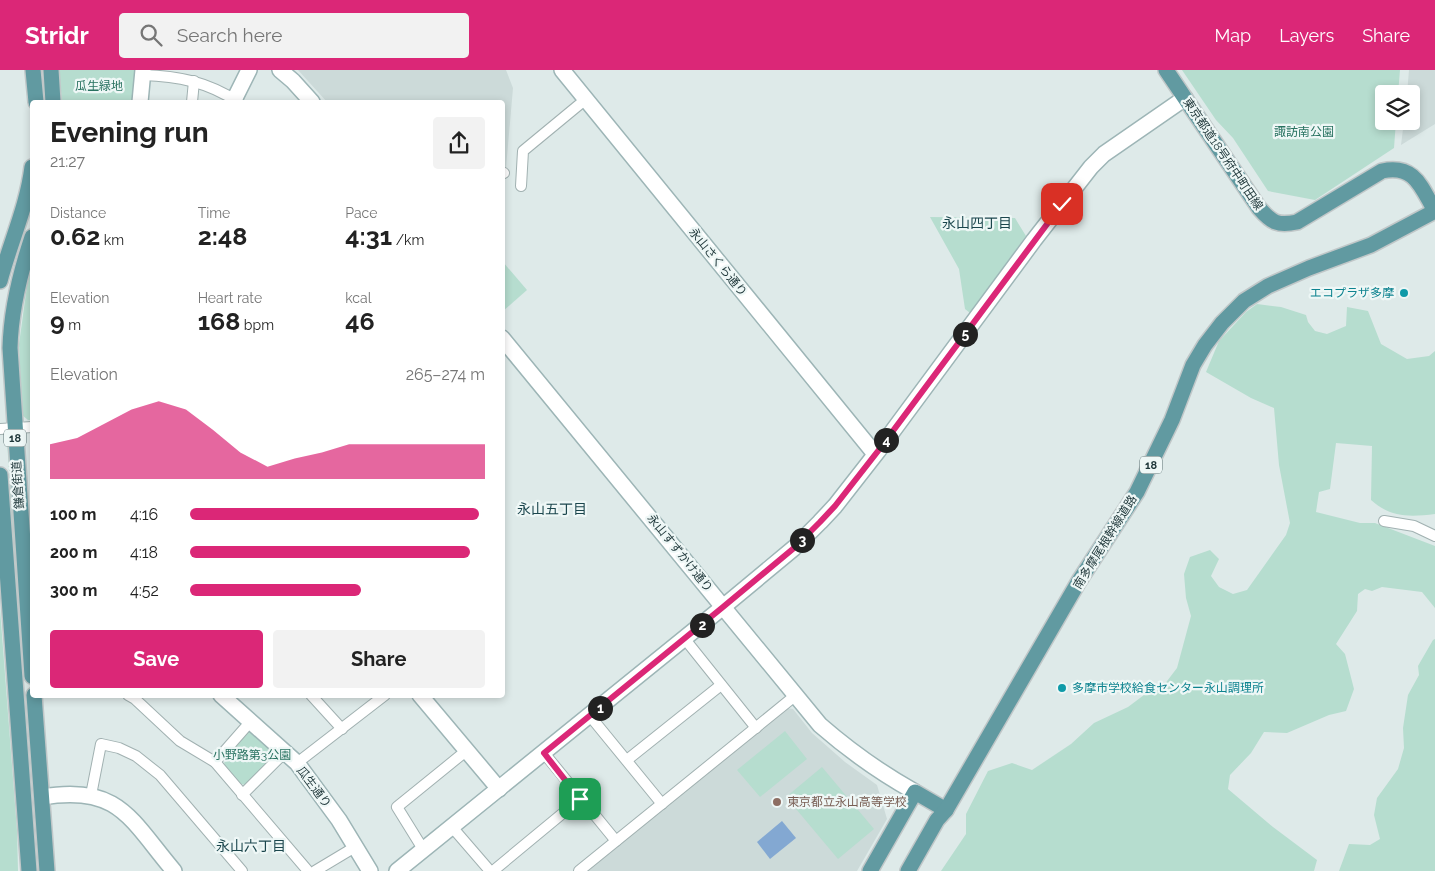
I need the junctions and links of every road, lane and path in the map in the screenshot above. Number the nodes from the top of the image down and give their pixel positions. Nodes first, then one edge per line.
1 (33, 70) edge
2 (51, 70) edge
3 (249, 70) edge
4 (280, 70) edge
5 (562, 70) edge
6 (1166, 70) edge
7 (143, 72) edge
8 (194, 81) junction
9 (1185, 98) junction
10 (36, 100) edge
11 (53, 100) edge
12 (140, 100) edge
13 (192, 100) edge
14 (234, 100) edge
15 (236, 100) edge
16 (310, 100) edge
17 (586, 100) junction
18 (30, 182) edge
19 (521, 186) dead end
20 (1435, 211) edge
21 (30, 244) edge
22 (0, 281) edge
23 (505, 342) edge
24 (30, 427) edge
25 (7, 429) edge
26 (875, 454) junction
27 (0, 475) edge
28 (1384, 521) dead end
29 (1435, 536) edge
30 (723, 607) junction
31 (30, 632) edge
32 (684, 638) junction
33 (30, 641) edge
34 (12, 643) junction
35 (721, 685) junction
36 (796, 695) junction
37 (34, 698) edge
38 (133, 698) edge
39 (224, 698) edge
40 (315, 698) edge
41 (381, 698) edge
42 (422, 698) edge
43 (590, 716) junction
44 (251, 721) junction
45 (756, 728) junction
46 (342, 729) junction
47 (466, 751) junction
48 (285, 752) junction
49 (544, 753) junction
50 (627, 760) junction
51 (215, 762) junction
52 (297, 763) junction
53 (499, 789) junction
54 (915, 792) junction
55 (242, 794) junction
56 (91, 795) junction
57 (42, 797) junction
58 (580, 799) junction
59 (662, 804) junction
60 (946, 810) junction
61 (452, 827) junction
62 (616, 841) junction
63 (355, 846) junction
64 (423, 849) junction
65 (29, 871) edge
66 (47, 871) edge
67 (174, 871) edge
68 (242, 871) edge
69 (308, 871) edge
70 (315, 871) edge
71 (370, 871) edge
72 (397, 871) edge
73 (492, 871) edge
74 (579, 871) edge
75 (870, 871) edge
76 (908, 871) edge
77 (916, 871) edge

1 - 10 main road
2 - 11 main road
3 - 15 street
4 - 16 street
5 - 17 street, 永山さくら通り
6 - 9 main road, 東京都道18号府中町田線 / 18
7 - 8 street
7 - 12 street
8 - 13 street
8 - 14 street
9 - 20 main road, 東京都道18号府中町田線 / 18
9 - 26 street
17 - 19 street
17 - 26 street, 永山さくら通り
18 - 22 main road
20 - 60 main road, 南多摩尾根幹線道路 / 18
21 - 25 main road, 鎌倉街道 / 18
23 - 30 street, 永山すずかけ通り
24 - 25 street
25 - 31 main road, 鎌倉街道 / 18
26 - 30 street
27 - 34 main road, 鎌倉街道
28 - 29 street
30 - 32 street
30 - 36 street, 永山すずかけ通り
32 - 35 street
32 - 43 street
33 - 34 street
34 - 65 main road, 鎌倉街道
35 - 45 street
35 - 50 street
36 - 45 street
36 - 54 street, 永山すずかけ通り
37 - 57 main road
38 - 51 street
39 - 44 street, 瓜生通り
40 - 46 street
41 - 46 street
42 - 47 street
43 - 49 street
43 - 50 street
44 - 48 street, 瓜生通り
44 - 51 street
45 - 59 street
46 - 52 street
47 - 53 street
47 - 64 street
48 - 52 street, 瓜生通り
48 - 55 street
49 - 53 street
49 - 58 street
50 - 59 street
51 - 55 street
52 - 63 street, 瓜生通り
53 - 61 street
54 - 60 main road
54 - 75 main road
55 - 69 street
56 - 57 street
56 - 67 street
56 - 68 street
57 - 66 main road
58 - 62 street
58 - 73 street
59 - 62 street
60 - 76 main road, 南多摩尾根幹線道路 / 18
60 - 77 main road, 南多摩尾根幹線道路 / 18
61 - 64 street
61 - 73 street
62 - 74 street
63 - 70 street
63 - 71 street, 瓜生通り
64 - 72 street

